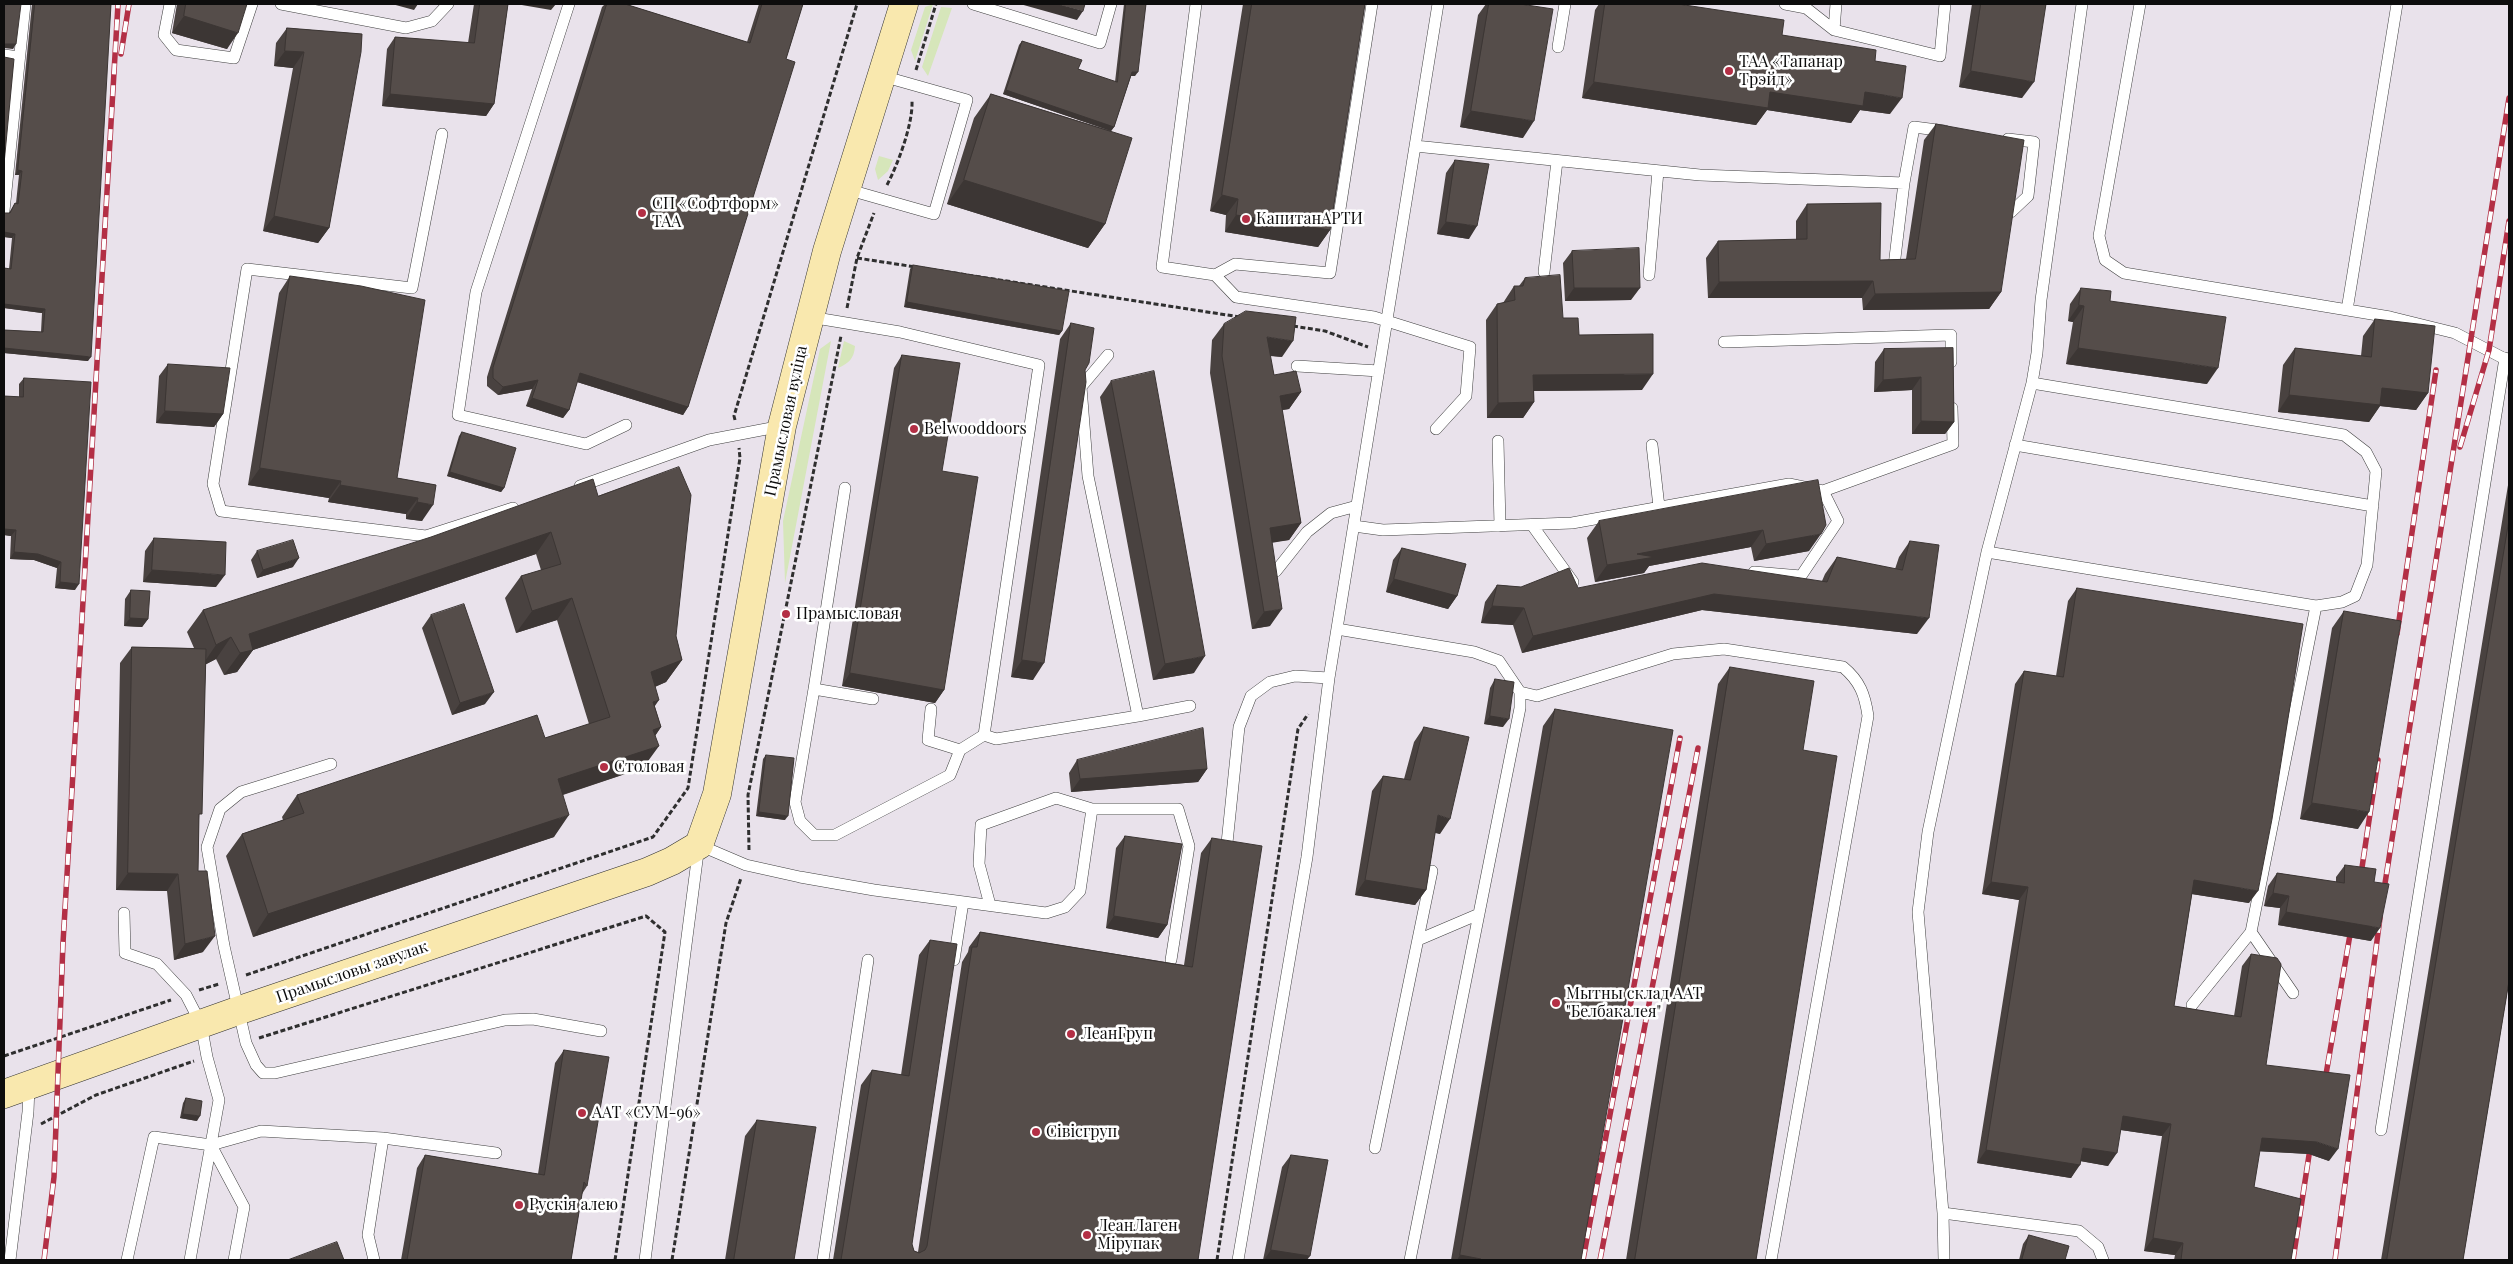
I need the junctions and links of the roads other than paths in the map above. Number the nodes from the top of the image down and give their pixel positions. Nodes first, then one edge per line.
1 (25, 4) edge
2 (170, 4) edge
3 (252, 4) edge
4 (281, 4) edge
5 (448, 4) edge
6 (569, 4) edge
7 (904, 4) edge
8 (973, 4) edge
9 (1111, 4) edge
10 (1196, 4) edge
11 (1372, 4) edge
12 (1438, 4) edge
13 (1565, 4) edge
14 (1785, 4) edge
15 (1836, 4) edge
16 (1946, 4) edge
17 (2082, 4) edge
18 (2140, 4) edge
19 (2397, 4) edge
20 (1834, 30) junction
21 (1558, 47) dead end
22 (4, 55) edge
23 (20, 57) junction
24 (882, 76) junction
25 (8, 126) edge
26 (1960, 133) edge
27 (442, 134) dead end
28 (1997, 138) edge
29 (1416, 146) junction
30 (1557, 161) junction
31 (1658, 171) junction
32 (1904, 183) junction
33 (5, 187) edge
34 (846, 189) junction
35 (4, 211) edge
36 (2011, 212) edge
37 (1894, 266) edge
38 (1544, 272) dead end
39 (1215, 275) junction
40 (1649, 275) dead end
41 (2347, 310) junction
42 (810, 317) junction
43 (1387, 321) junction
44 (1724, 342) dead end
45 (1108, 355) dead end
46 (2507, 359) edge
47 (1297, 366) dead end
48 (1379, 372) junction
49 (1952, 375) edge
50 (2032, 383) junction
51 (1952, 395) edge
52 (626, 425) dead end
53 (782, 426) junction
54 (1436, 429) dead end
55 (1498, 441) dead end
56 (1652, 445) dead end
57 (2015, 446) junction
58 (845, 488) dead end
59 (566, 490) edge
60 (1823, 492) junction
61 (529, 502) edge
62 (1357, 506) junction
63 (2373, 506) junction
64 (1659, 507) junction
65 (1532, 525) junction
66 (1354, 526) junction
67 (1500, 526) junction
68 (1987, 552) junction
69 (1276, 571) edge
70 (1744, 571) edge
71 (1581, 592) edge
72 (2316, 606) junction
73 (1337, 629) junction
74 (1329, 678) junction
75 (814, 689) junction
76 (1520, 692) junction
77 (873, 699) dead end
78 (1190, 706) dead end
79 (931, 710) dead end
80 (1138, 716) junction
81 (984, 735) junction
82 (960, 750) junction
83 (331, 764) dead end
84 (1092, 809) junction
85 (1227, 843) edge
86 (699, 845) junction
87 (1432, 871) edge
88 (963, 902) junction
89 (990, 906) junction
90 (124, 913) dead end
91 (1479, 914) junction
92 (2251, 932) junction
93 (1418, 940) junction
94 (868, 960) dead end
95 (1171, 960) dead end
96 (953, 970) edge
97 (2293, 993) dead end
98 (2192, 1005) dead end
99 (240, 1010) junction
100 (201, 1024) junction
101 (601, 1031) dead end
102 (29, 1086) junction
103 (4, 1094) edge
104 (2381, 1130) dead end
105 (383, 1138) junction
106 (211, 1145) junction
107 (1376, 1148) dead end
108 (496, 1152) dead end
109 (1943, 1213) junction
110 (10, 1260) edge
111 (127, 1260) edge
112 (190, 1260) edge
113 (234, 1260) edge
114 (374, 1260) edge
115 (645, 1260) edge
116 (823, 1260) edge
117 (1238, 1260) edge
118 (1410, 1260) edge
119 (1771, 1260) edge
120 (1944, 1260) edge
121 (2103, 1260) edge

1 - 23 lane
2 - 3 lane
4 - 5 lane
6 - 52 lane
7 - 24 main road, Прамысловая вуліца
8 - 9 lane
10 - 39 lane
11 - 39 lane
12 - 29 lane
13 - 21 lane
14 - 20 lane
15 - 20 lane
16 - 20 lane
17 - 50 lane
18 - 41 lane
19 - 41 lane
22 - 23 lane
23 - 25 lane
24 - 34 main road, Прамысловая вуліца
24 - 34 lane
25 - 33 lane
26 - 32 lane
27 - 61 lane
28 - 36 lane
29 - 30 lane
29 - 43 lane
30 - 31 lane
30 - 38 lane
31 - 32 lane
31 - 40 lane
32 - 37 lane
33 - 35 lane
34 - 42 main road, Прамысловая вуліца
39 - 43 lane
41 - 46 lane
42 - 53 main road, Прамысловая вуліца
42 - 81 lane
43 - 48 lane
43 - 54 lane
44 - 49 lane
45 - 80 lane
46 - 104 lane
47 - 48 lane
48 - 62 lane
50 - 57 lane
50 - 63 lane
51 - 60 lane
53 - 59 lane
53 - 86 main road, Прамысловая вуліца
55 - 67 lane
56 - 64 lane
57 - 63 lane
57 - 68 lane
58 - 75 lane
60 - 64 lane
60 - 70 lane
62 - 66 lane
62 - 69 lane
63 - 72 lane
64 - 65 lane
65 - 67 lane
65 - 71 lane
66 - 67 lane
66 - 73 lane
68 - 72 lane
68 - 109 lane
72 - 92 lane
73 - 74 lane
73 - 76 lane
74 - 85 lane
74 - 117 lane
75 - 77 lane
75 - 82 lane
76 - 91 lane
76 - 119 lane
78 - 80 lane
79 - 82 lane
80 - 81 lane
81 - 82 lane
83 - 99 lane
84 - 89 lane
84 - 89 lane
84 - 95 lane
86 - 88 lane
86 - 99 main road, Прамысловы завулак
86 - 115 lane
87 - 93 lane
88 - 89 lane
88 - 96 lane
90 - 100 lane
91 - 93 lane
91 - 118 lane
92 - 97 lane
92 - 98 lane
93 - 107 lane
94 - 116 lane
99 - 100 main road, Прамысловы завулак
99 - 101 lane
100 - 102 main road, Прамысловы завулак
100 - 106 lane
102 - 103 main road, Прамысловы завулак
102 - 110 lane
105 - 106 lane
105 - 108 lane
105 - 114 lane
106 - 111 lane
106 - 112 lane
106 - 113 lane
109 - 120 lane
109 - 121 lane

